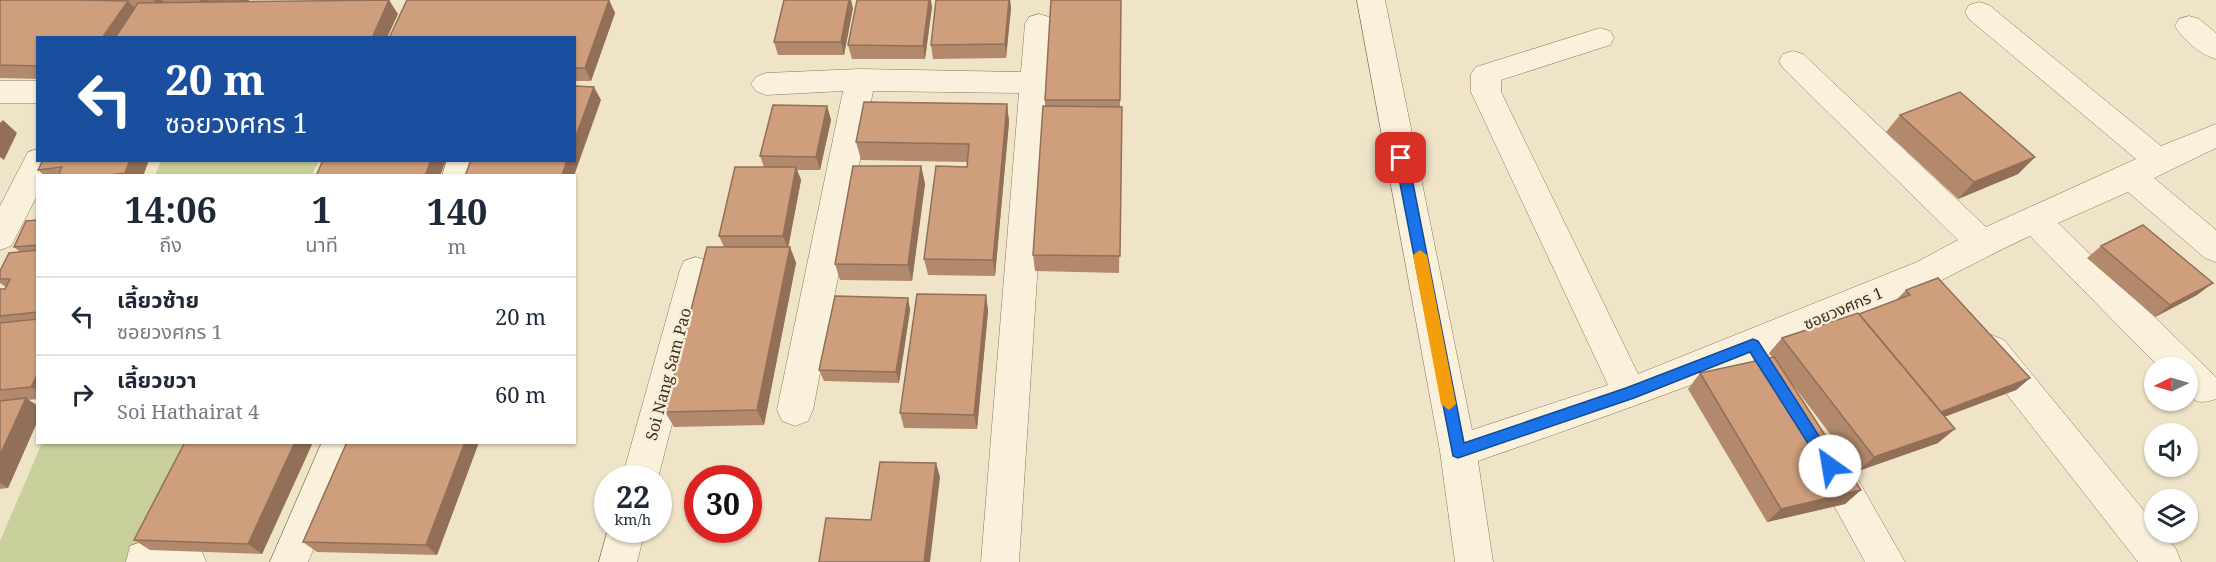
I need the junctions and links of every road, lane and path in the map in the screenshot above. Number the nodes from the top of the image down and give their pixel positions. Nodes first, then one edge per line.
1 (1371, 0) edge
2 (1979, 12) dead end
3 (1039, 24) dead end
4 (2189, 26) dead end
5 (1600, 38) dead end
6 (2216, 49) edge
7 (1793, 61) dead end
8 (860, 80) junction
9 (1035, 83) junction
10 (766, 84) dead end
11 (0, 92) edge
12 (36, 92) edge
13 (2216, 135) edge
14 (38, 162) edge
15 (2144, 169) junction
16 (2035, 220) junction
17 (0, 237) edge
18 (1982, 243) junction
19 (2216, 249) edge
20 (696, 270) dead end
21 (1929, 272) junction
22 (1952, 299) edge
23 (1974, 326) edge
24 (1753, 345) junction
25 (2172, 357) edge
26 (1772, 375) edge
27 (1629, 393) junction
28 (795, 410) dead end
29 (1811, 435) edge
30 (339, 444) edge
31 (1458, 451) junction
32 (644, 465) edge
33 (623, 543) edge
34 (144, 560) dead end
35 (186, 562) edge
36 (289, 562) edge
37 (618, 562) edge
38 (1000, 562) edge
39 (1474, 562) edge
40 (1886, 562) edge
41 (2162, 562) edge

1 - 31 street
2 - 15 street
3 - 9 street
4 - 6 street
5 - 27 street
7 - 18 street
8 - 9 street
8 - 10 street
8 - 28 street
9 - 38 street
11 - 12 street
13 - 15 street, ซอยวงศกร 1
14 - 17 street
15 - 16 street, ซอยวงศกร 1
15 - 19 street
16 - 18 street, ซอยวงศกร 1
16 - 25 street
18 - 21 street, ซอยวงศกร 1
20 - 32 street, Soi Nang Sam Pao
21 - 22 street
21 - 24 street, ซอยวงศกร 1
23 - 41 street
24 - 26 street
24 - 27 street, ซอยวงศกร 1
27 - 31 street, ซอยวงศกร 1
29 - 40 street
30 - 36 street
31 - 39 street
33 - 37 street
34 - 35 street

